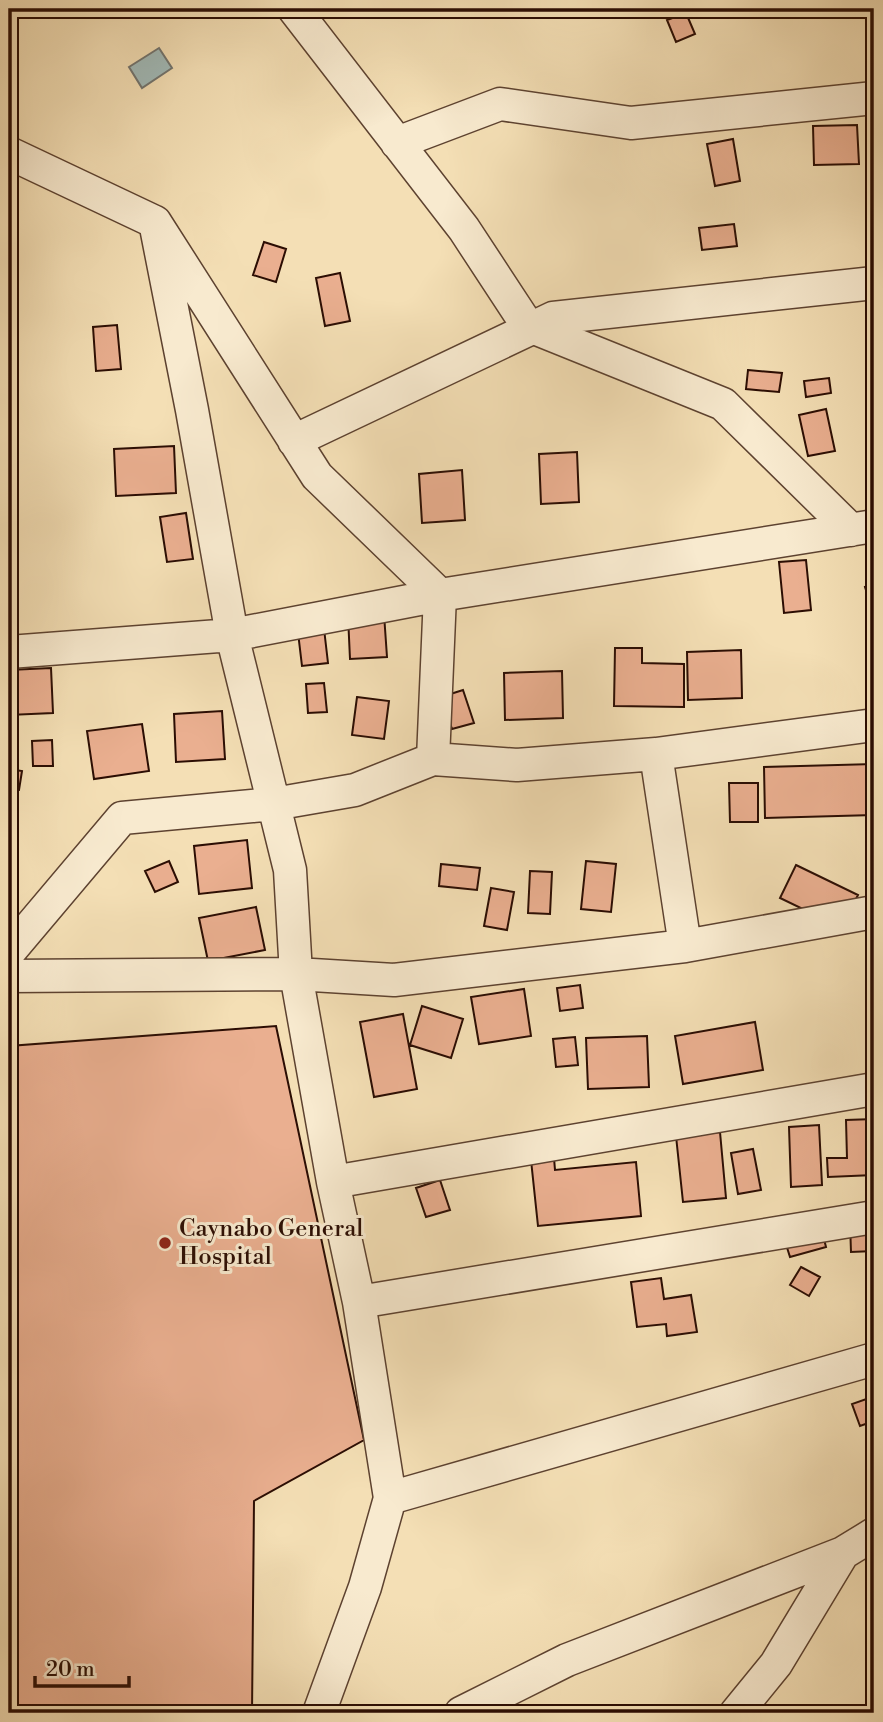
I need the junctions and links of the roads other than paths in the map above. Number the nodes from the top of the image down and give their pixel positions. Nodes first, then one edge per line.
1 (294, 9) edge
2 (874, 98) edge
3 (397, 143) junction
4 (9, 153) edge
5 (155, 222) junction
6 (874, 283) edge
7 (533, 327) junction
8 (294, 441) junction
9 (863, 528) edge
10 (440, 595) junction
11 (232, 635) junction
12 (9, 652) edge
13 (874, 725) edge
14 (656, 754) junction
15 (433, 759) junction
16 (274, 804) junction
17 (874, 912) edge
18 (685, 946) junction
19 (9, 952) edge
20 (296, 974) junction
21 (9, 976) edge
22 (874, 1089) edge
23 (333, 1182) junction
24 (874, 1217) edge
25 (359, 1302) junction
26 (874, 1359) edge
27 (390, 1498) junction
28 (874, 1534) edge
29 (843, 1553) junction
30 (319, 1713) edge
31 (461, 1713) edge
32 (736, 1713) edge

1 - 3 street
2 - 3 street
3 - 7 street
4 - 5 street
5 - 8 street
5 - 11 street
6 - 7 street
7 - 8 street
7 - 9 street
8 - 10 street
9 - 10 street
10 - 11 street
10 - 15 street
11 - 12 street
11 - 16 street
13 - 14 street
14 - 15 street
14 - 18 street
15 - 16 street
16 - 19 street
16 - 20 street
17 - 18 street
18 - 20 street
20 - 21 street
20 - 23 street
22 - 23 street
23 - 25 street
24 - 25 street
25 - 27 street
26 - 27 street
27 - 30 street
28 - 29 street
29 - 31 street
29 - 32 street

